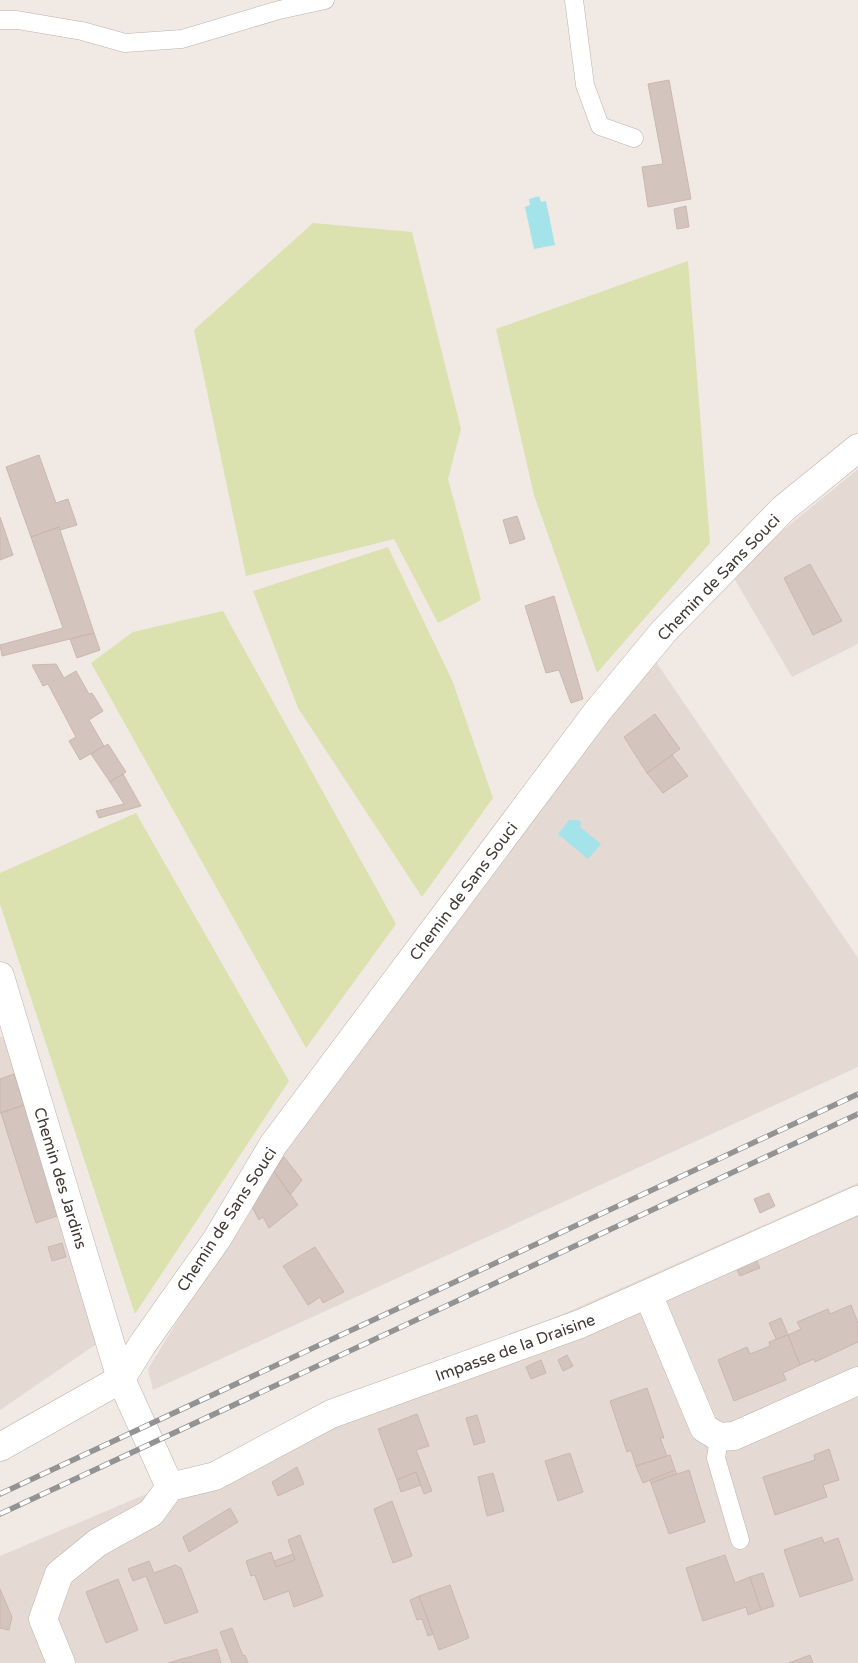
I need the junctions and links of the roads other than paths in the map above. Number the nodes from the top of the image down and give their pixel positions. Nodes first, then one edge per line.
1 (325, 0) edge
2 (574, 0) edge
3 (0, 20) edge
4 (634, 138) dead end
5 (858, 448) edge
6 (0, 976) edge
7 (858, 1200) edge
8 (648, 1294) junction
9 (121, 1379) junction
10 (858, 1381) edge
11 (719, 1437) junction
12 (0, 1447) edge
13 (170, 1487) junction
14 (740, 1540) dead end
15 (61, 1663) edge

1 - 3 lane
2 - 4 lane
5 - 9 street, Chemin de Sans Souci
6 - 9 street, Chemin des Jardins
7 - 8 street, Impasse de la Draisine
8 - 11 street
8 - 13 street, Impasse de la Draisine
9 - 12 street
9 - 13 street, Chemin des Jardins
10 - 11 street
11 - 14 lane
13 - 15 street

